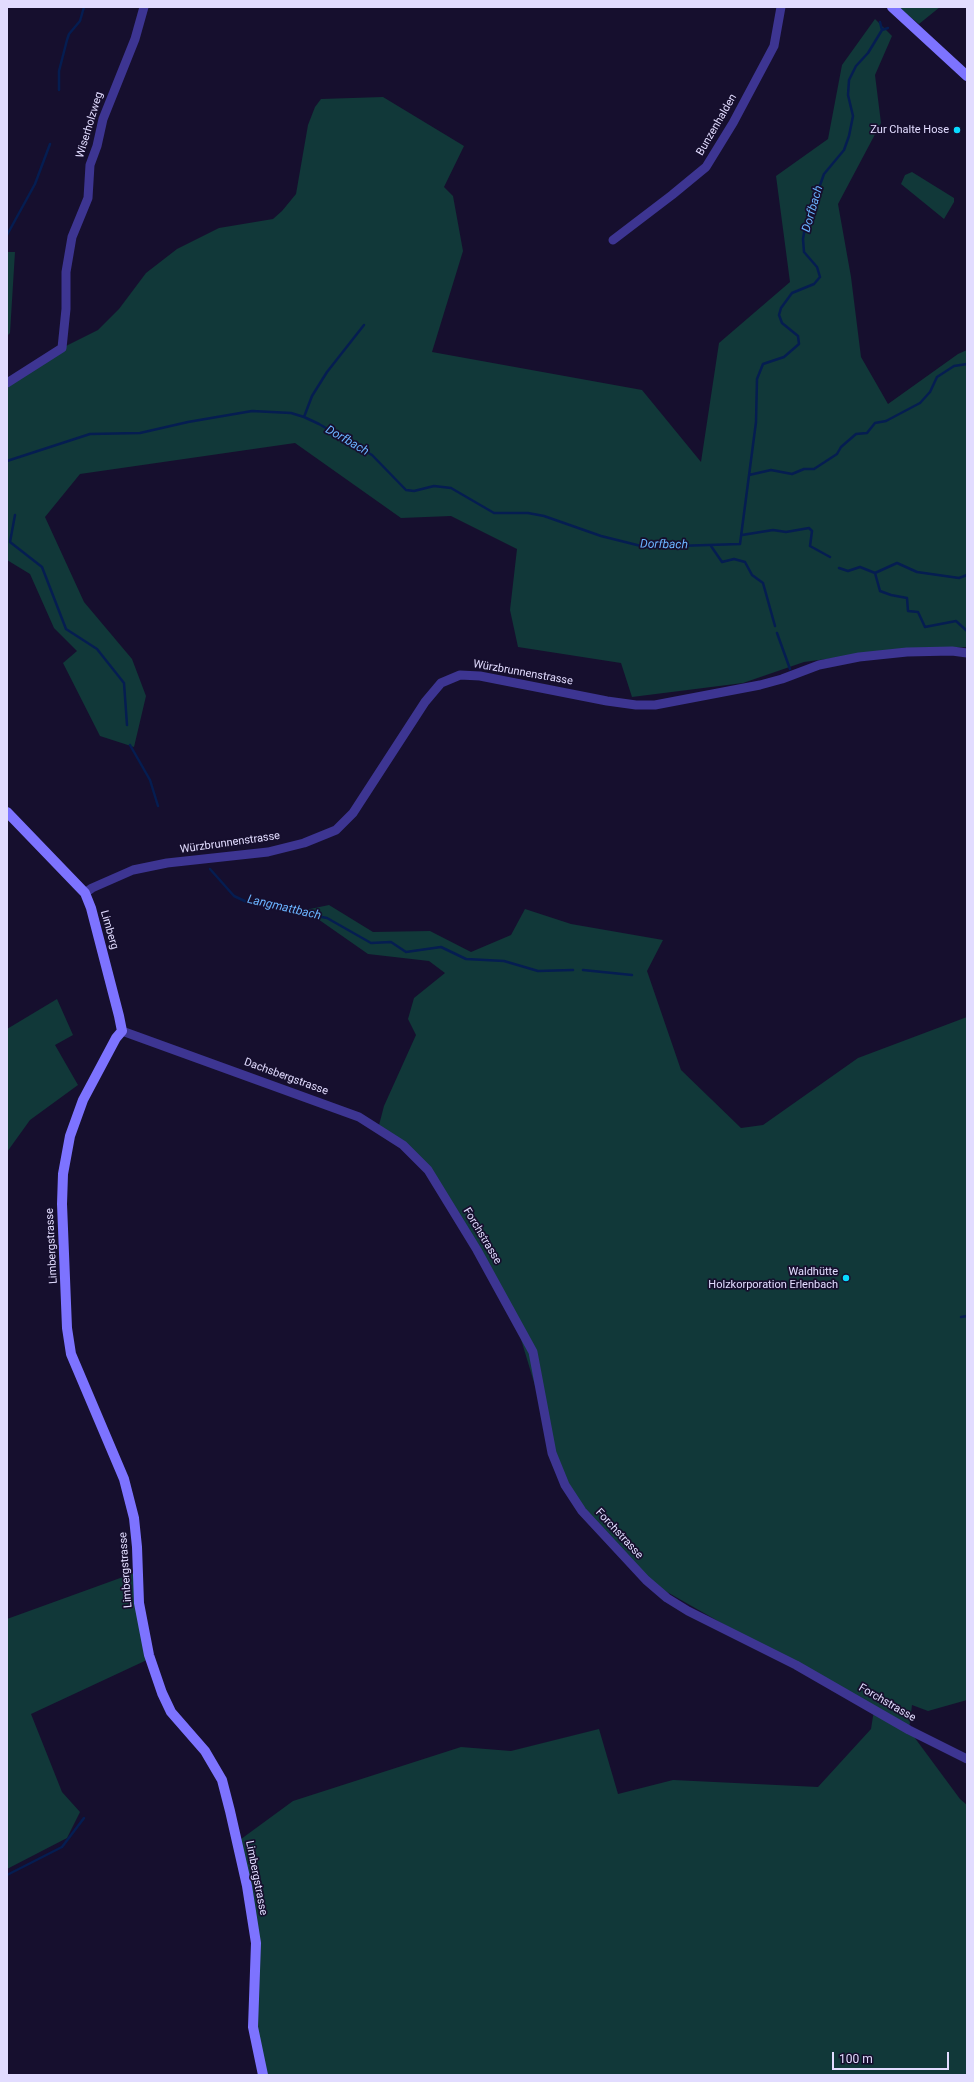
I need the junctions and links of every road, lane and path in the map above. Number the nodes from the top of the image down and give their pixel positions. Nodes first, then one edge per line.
1 (144, 7) edge
2 (781, 7) edge
3 (892, 7) edge
4 (967, 76) edge
5 (613, 240) dead end
6 (7, 383) edge
7 (967, 654) edge
8 (7, 812) edge
9 (85, 893) junction
10 (122, 1031) junction
11 (428, 1170) joint
12 (967, 1759) edge
13 (263, 2075) edge

1 - 6 street, Wiserholzweg
2 - 5 street, Bunzenhalden
3 - 4 street
7 - 9 street, Würzbrunnenstrasse
8 - 9 street, Limberg
9 - 10 street, Limberg
10 - 11 street, Dachsbergstrasse
10 - 13 street, Limbergstrasse
11 - 12 street, Forchstrasse

